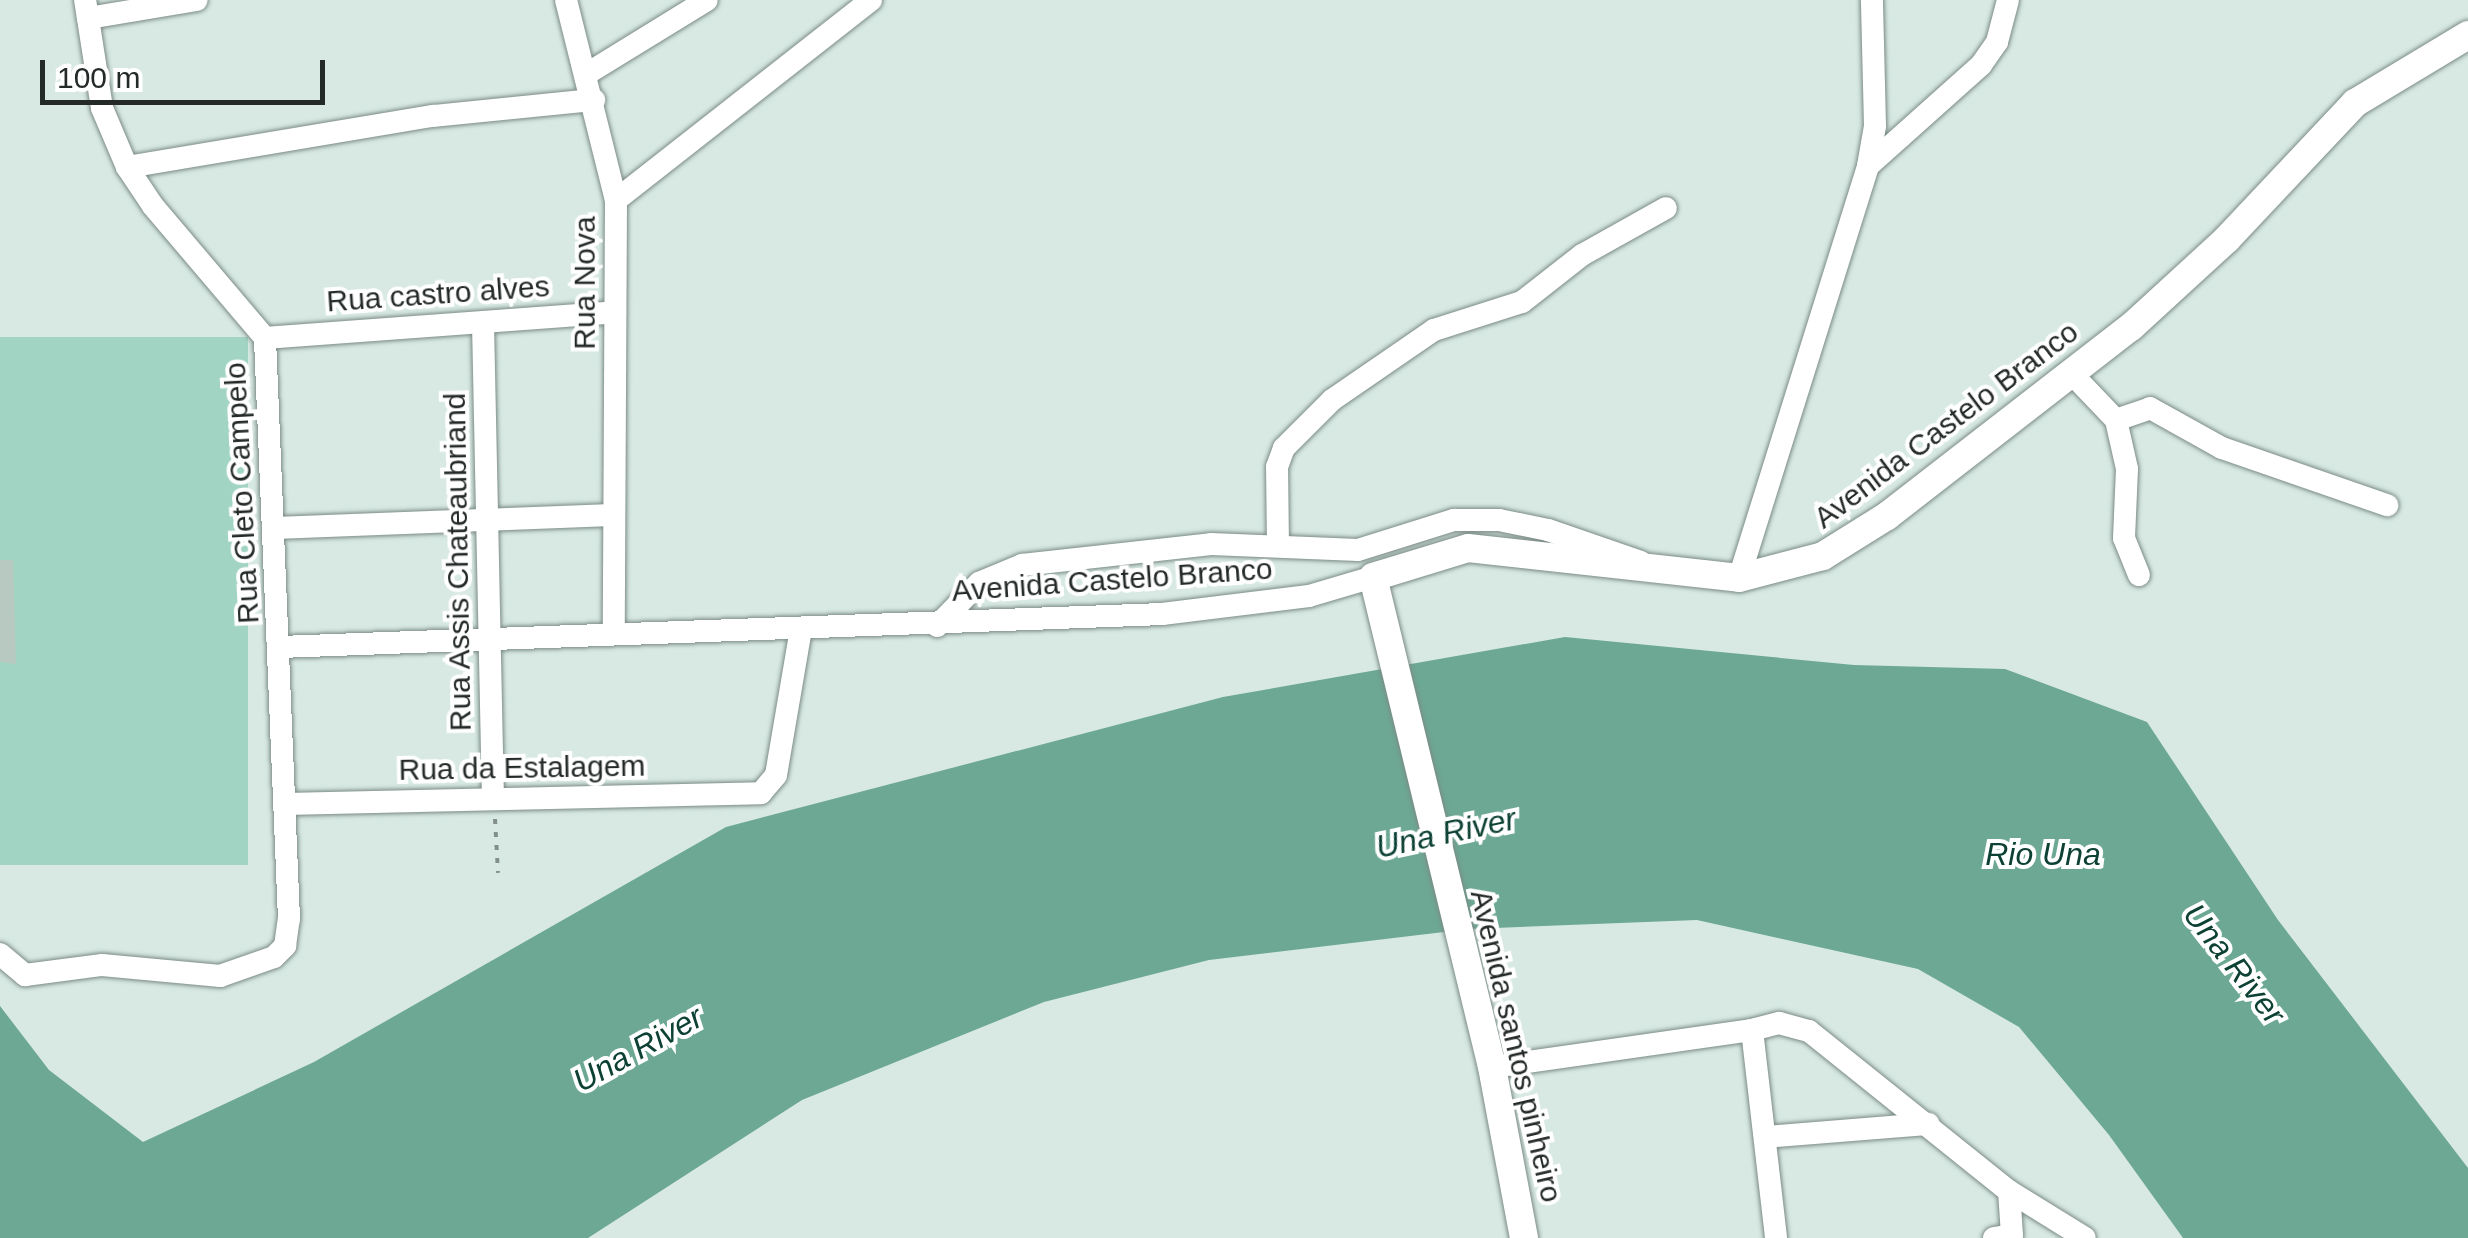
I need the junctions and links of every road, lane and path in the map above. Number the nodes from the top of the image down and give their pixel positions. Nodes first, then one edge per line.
1 (197, 0) edge
2 (566, 0) edge
3 (707, 0) edge
4 (872, 0) edge
5 (1872, 0) edge
6 (2008, 0) edge
7 (87, 9) edge
8 (2468, 35) edge
9 (585, 75) junction
10 (594, 100) junction
11 (1868, 166) junction
12 (127, 167) junction
13 (616, 200) junction
14 (1666, 208) dead end
15 (615, 312) junction
16 (483, 323) junction
17 (265, 338) junction
18 (2072, 374) junction
19 (2116, 420) junction
20 (2387, 505) dead end
21 (614, 515) junction
22 (487, 519) junction
23 (274, 528) junction
24 (1278, 546) junction
25 (1653, 568) junction
26 (2138, 574) dead end
27 (1739, 578) junction
28 (1377, 590) junction
29 (938, 626) junction
30 (801, 628) junction
31 (614, 631) junction
32 (490, 638) junction
33 (280, 647) junction
34 (493, 799) junction
35 (285, 804) junction
36 (498, 872) dead end
37 (0, 954) edge
38 (1752, 1030) junction
39 (1492, 1067) junction
40 (1928, 1124) junction
41 (1765, 1137) junction
42 (2008, 1191) junction
43 (2006, 1237) edge
44 (1524, 1238) edge
45 (1776, 1238) edge
46 (2085, 1238) edge

1 - 7 street
2 - 9 street
3 - 9 street
4 - 13 street, Rua Nova
5 - 11 street
6 - 11 street
7 - 12 street, Rua Cleto Campelo
8 - 18 street, Avenida Castelo Branco
9 - 10 street
10 - 12 street
10 - 13 street
11 - 27 street
12 - 17 street, Rua Cleto Campelo
13 - 15 street, Rua Nova
14 - 24 street
15 - 16 street, Rua castro alves
15 - 21 street, Rua Nova
16 - 17 street, Rua castro alves
16 - 22 street, Rua Assis Chateaubriand
17 - 23 street, Rua Cleto Campelo
18 - 19 street
18 - 27 street, Avenida Castelo Branco
19 - 20 street
19 - 26 street
21 - 22 street
21 - 31 street, Rua Nova
22 - 23 street
22 - 32 street, Rua Assis Chateaubriand
23 - 33 street, Rua Cleto Campelo
24 - 25 street, Avenida Castelo Branco
24 - 29 street, Avenida Castelo Branco
25 - 27 street, Avenida Castelo Branco
25 - 28 street, Avenida Castelo Branco
28 - 29 street, Avenida Castelo Branco
28 - 39 street, Avenida santos pinheiro
29 - 30 street, Avenida Castelo Branco
30 - 31 street, Avenida Castelo Branco
30 - 34 street, Rua da Estalagem
31 - 32 street, Avenida Castelo Branco
32 - 33 street, Avenida Castelo Branco
32 - 34 street, Rua Assis Chateaubriand
33 - 35 street, Rua Cleto Campelo
34 - 35 street, Rua da Estalagem
34 - 36 path
35 - 37 street, Rua Cleto Campelo
38 - 39 street
38 - 40 street
38 - 41 street
39 - 44 street, Avenida santos pinheiro
40 - 41 street
40 - 42 street
41 - 45 street
42 - 43 street
42 - 46 street

